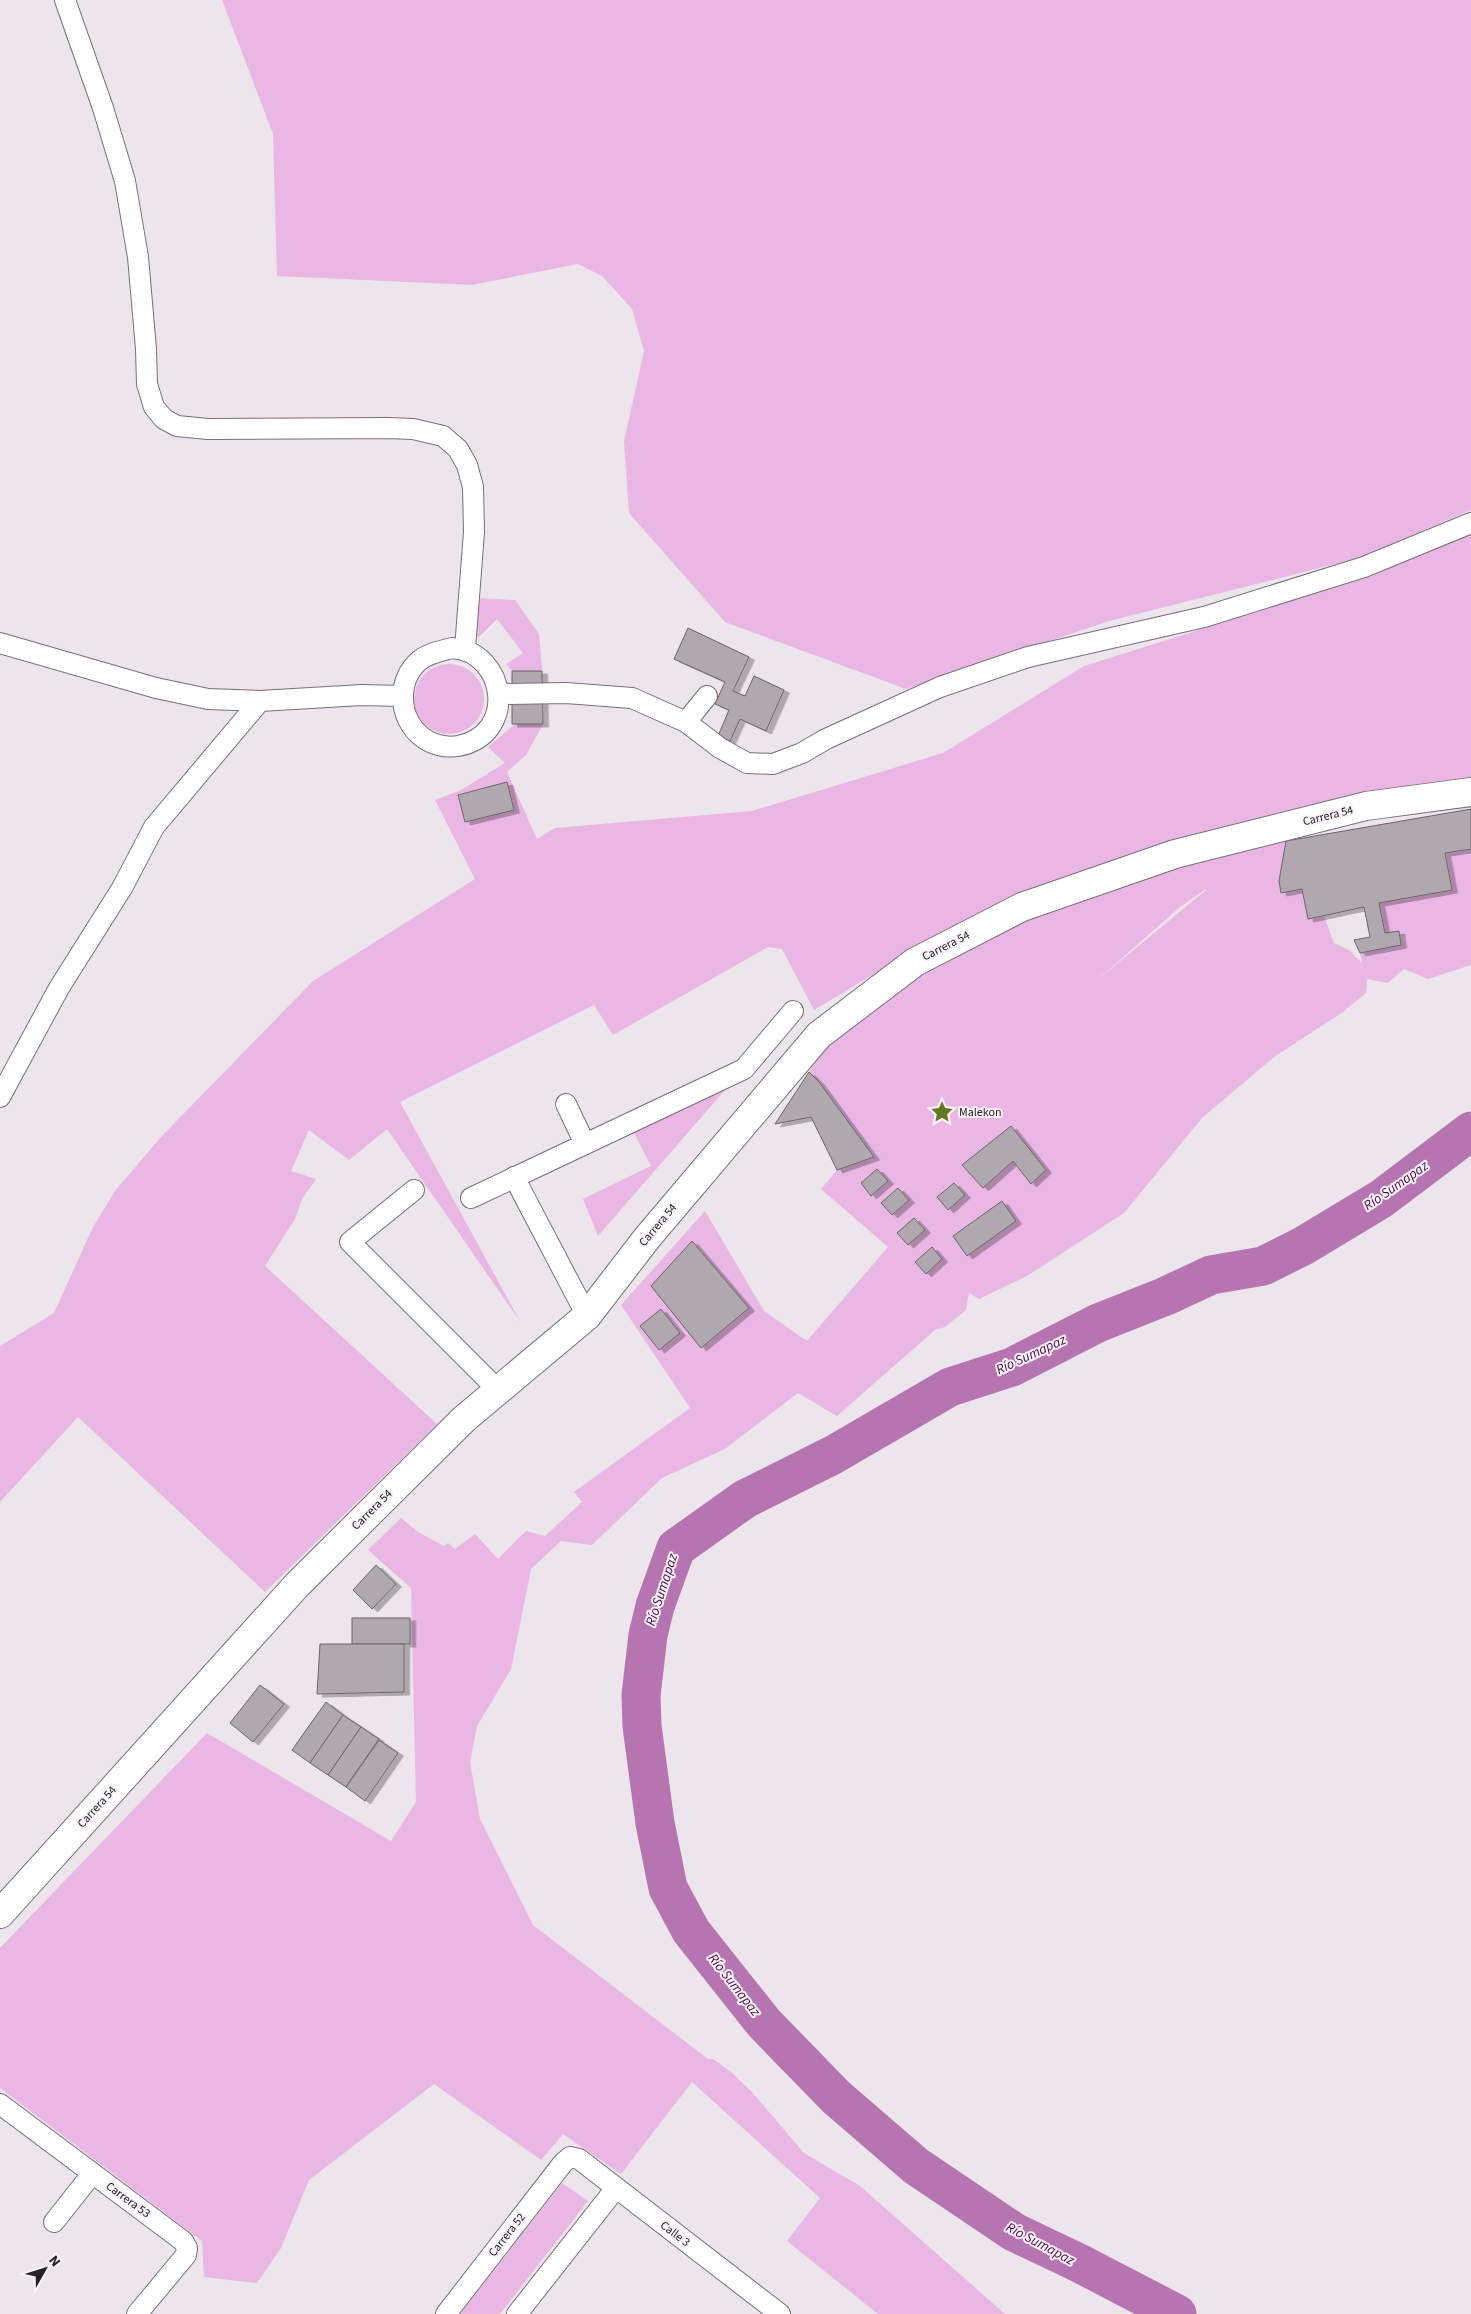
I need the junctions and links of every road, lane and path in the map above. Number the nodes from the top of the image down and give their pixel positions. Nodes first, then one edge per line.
1 (65, 0) edge
2 (1471, 523) edge
3 (0, 643) edge
4 (465, 649) junction
5 (500, 694) junction
6 (402, 696) junction
7 (707, 696) dead end
8 (260, 701) junction
9 (686, 722) junction
10 (1471, 792) edge
11 (793, 1011) dead end
12 (0, 1097) edge
13 (566, 1104) dead end
14 (584, 1144) junction
15 (514, 1177) junction
16 (414, 1190) dead end
17 (471, 1198) dead end
18 (587, 1316) junction
19 (497, 1390) junction
20 (0, 1914) edge
21 (0, 2104) edge
22 (570, 2158) joint
23 (92, 2174) junction
24 (616, 2188) junction
25 (54, 2222) dead end
26 (137, 2314) edge
27 (446, 2314) edge
28 (517, 2314) edge
29 (780, 2314) edge

1 - 4 street
2 - 9 street
3 - 8 street
4 - 5 street
4 - 6 street
5 - 6 street
5 - 9 street
6 - 8 street
7 - 9 street
8 - 12 street
10 - 18 main road, Carrera 54
11 - 14 street
13 - 14 street
14 - 15 street
15 - 17 street
15 - 18 street
16 - 19 street
18 - 19 main road, Carrera 54
19 - 20 main road, Carrera 54
21 - 23 street, Carrera 53
22 - 24 street, Calle 3
22 - 27 street, Carrera 52
23 - 25 street
23 - 26 street, Carrera 53
24 - 28 street
24 - 29 street, Calle 3

